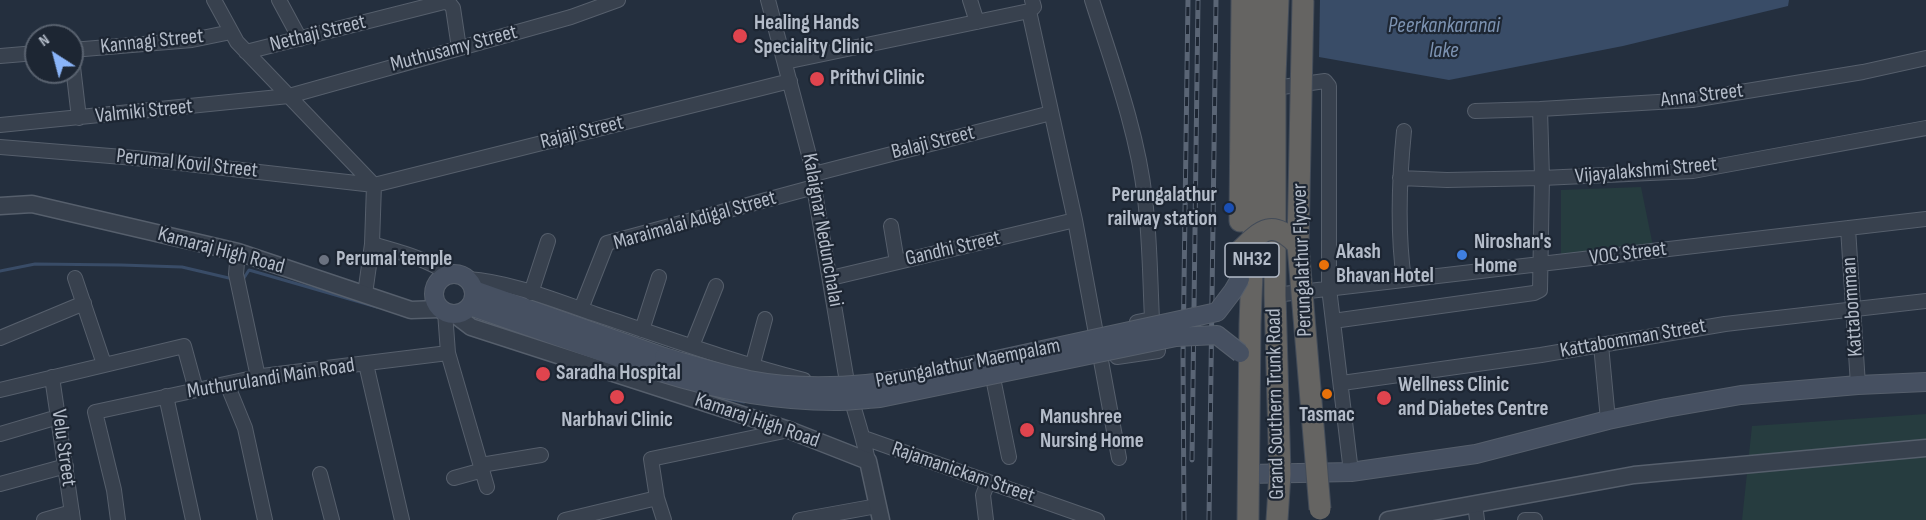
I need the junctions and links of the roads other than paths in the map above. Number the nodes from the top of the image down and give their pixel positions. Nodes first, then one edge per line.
1 (214, 0) edge
2 (279, 0) edge
3 (617, 0) edge
4 (768, 0) edge
5 (970, 0) edge
6 (1092, 0) edge
7 (1242, 0) edge
8 (1258, 0) edge
9 (1278, 0) edge
10 (1303, 0) edge
11 (1031, 5) edge
12 (977, 22) junction
13 (231, 32) junction
14 (300, 39) junction
15 (459, 48) junction
16 (84, 49) edge
17 (246, 52) junction
18 (24, 54) edge
19 (0, 56) edge
20 (1926, 58) edge
21 (785, 62) junction
22 (790, 81) junction
23 (75, 84) edge
24 (1275, 88) junction
25 (289, 96) junction
26 (1540, 109) junction
27 (1475, 111) dead end
28 (1051, 113) junction
29 (79, 118) junction
30 (0, 125) edge
31 (1926, 128) edge
32 (1404, 131) dead end
33 (0, 147) edge
34 (1400, 178) junction
35 (1542, 178) junction
36 (814, 180) junction
37 (374, 185) junction
38 (0, 206) edge
39 (1926, 219) edge
40 (1076, 220) junction
41 (891, 226) dead end
42 (1848, 228) junction
43 (548, 241) dead end
44 (372, 244) junction
45 (1298, 245) junction
46 (1240, 251) junction
47 (238, 252) junction
48 (897, 262) junction
49 (1540, 265) junction
50 (449, 274) junction
51 (659, 277) dead end
52 (75, 278) dead end
53 (831, 278) junction
54 (1240, 279) junction
55 (1404, 280) junction
56 (716, 286) dead end
57 (1329, 288) junction
58 (531, 293) junction
59 (1275, 295) junction
60 (376, 298) junction
61 (1926, 301) edge
62 (458, 302) junction
63 (84, 303) junction
64 (581, 309) junction
65 (1853, 309) junction
66 (765, 319) dead end
67 (1333, 321) junction
68 (642, 330) junction
69 (1096, 333) junction
70 (0, 338) edge
71 (1601, 345) junction
72 (692, 346) junction
73 (1158, 351) dead end
74 (1240, 353) junction
75 (448, 354) junction
76 (1101, 360) junction
77 (104, 364) junction
78 (366, 364) junction
79 (662, 364) junction
80 (752, 367) junction
81 (52, 376) junction
82 (258, 377) junction
83 (848, 382) junction
84 (994, 382) junction
85 (1926, 382) edge
86 (1342, 383) junction
87 (227, 384) junction
88 (1858, 385) junction
89 (0, 390) edge
90 (196, 390) junction
91 (166, 396) junction
92 (853, 408) junction
93 (58, 417) junction
94 (1608, 420) junction
95 (789, 430) junction
96 (0, 434) edge
97 (864, 438) junction
98 (1926, 448) edge
99 (541, 455) dead end
100 (1009, 457) dead end
101 (1119, 458) dead end
102 (868, 461) junction
103 (66, 466) junction
104 (482, 468) junction
105 (1351, 472) junction
106 (320, 474) dead end
107 (1248, 474) junction
108 (1280, 474) junction
109 (454, 478) dead end
110 (988, 482) junction
111 (0, 484) edge
112 (487, 487) dead end
113 (657, 498) junction
114 (1476, 512) edge
115 (879, 513) edge
116 (1456, 514) edge
117 (1070, 515) edge
118 (72, 516) edge
119 (44, 520) edge
120 (118, 520) edge
121 (194, 520) edge
122 (265, 520) edge
123 (332, 520) edge
124 (402, 520) edge
125 (565, 520) edge
126 (664, 520) edge
127 (800, 520) edge
128 (986, 520) edge
129 (1097, 520) edge
130 (1240, 520) edge
131 (1248, 520) edge
132 (1277, 520) edge
133 (1320, 520) edge
134 (1388, 520) edge
135 (1525, 520) edge
136 (1535, 520) edge

1 - 13 street
2 - 14 street
3 - 15 street, Muthusamy Street
4 - 21 street, Kalaignar Nedunchalai
5 - 12 street
6 - 69 street
7 - 46 highway
8 - 107 highway, Grand Southern Trunk Road / NH32
9 - 24 highway, Grand Southern Trunk Road / NH32
10 - 45 highway, Perungalathur Flyover, bridge
11 - 12 street
11 - 28 street
12 - 21 street
13 - 16 street, Kannagi Street
13 - 17 street
14 - 15 street, Nethaji Street
14 - 17 street, Nethaji Street
15 - 25 street, Muthusamy Street
17 - 25 street
18 - 19 street
20 - 26 street, Anna Street
21 - 22 street, Kalaignar Nedunchalai
22 - 36 street, Kalaignar Nedunchalai
22 - 37 street, Rajaji Street
23 - 29 street
24 - 57 street
24 - 59 highway, Grand Southern Trunk Road / NH32
25 - 29 street, Valmiki Street
25 - 37 street
26 - 27 street, Anna Street
26 - 35 street
28 - 36 street, Balaji Street
28 - 40 street
29 - 30 street, Valmiki Street
31 - 35 street, Vijayalakshmi Street
32 - 34 street
33 - 37 street, Perumal Kovil Street
34 - 35 street, Vijayalakshmi Street
34 - 55 street
35 - 49 street
36 - 53 street, Kalaignar Nedunchalai
36 - 64 street, Maraimalai Adigal Street
37 - 44 street
38 - 47 street, Kamaraj High Road
39 - 42 street, VOC Street
40 - 48 street, Gandhi Street
40 - 69 street
41 - 48 street
42 - 49 street, VOC Street
42 - 65 street, Kattabomman
43 - 58 street
44 - 50 street
44 - 60 street
45 - 46 highway, bridge
45 - 133 highway, Perungalathur Flyover, bridge
46 - 54 highway
47 - 60 street, Kamaraj High Road
47 - 82 street
48 - 53 street, Gandhi Street
49 - 55 street, VOC Street
49 - 67 street
50 - 62 main road, Perungalathur Maempalam
50 - 62 main road
51 - 68 street
52 - 63 street
53 - 83 street, Kalaignar Nedunchalai
54 - 74 highway
54 - 79 main road, Perungalathur Maempalam, bridge
55 - 57 street, VOC Street
56 - 72 street
57 - 59 street, VOC Street
57 - 67 street
58 - 62 street
58 - 64 street
59 - 108 highway, Grand Southern Trunk Road / NH32
60 - 62 street, Kamaraj High Road
61 - 65 street, Kattabomman Street
62 - 75 street
62 - 79 main road, Perungalathur Maempalam
62 - 95 street, Kamaraj High Road
63 - 70 street
63 - 77 street
64 - 68 street
65 - 71 street, Kattabomman Street
65 - 88 street, Kattabomman
66 - 80 street
67 - 86 street
68 - 72 street
69 - 76 street
69 - 83 street
71 - 86 street, Kattabomman Street
71 - 94 street
72 - 80 street
73 - 76 street
74 - 79 main road, Perungalathur Maempalam, bridge
74 - 130 highway
75 - 78 street, Muthurulandi Main Road
75 - 104 street
76 - 84 street
76 - 101 street
77 - 81 street
77 - 90 street
78 - 82 street, Muthurulandi Main Road
78 - 124 street
80 - 83 street
81 - 89 street
81 - 93 street, Velu Street
82 - 87 street, Muthurulandi Main Road
83 - 92 street, Kalaignar Nedunchalai
84 - 92 street
84 - 100 street
85 - 88 main road
86 - 105 street
87 - 90 street, Muthurulandi Main Road
87 - 122 street
88 - 94 main road
90 - 91 street, Muthurulandi Main Road
91 - 120 street, Muthurulandi Main Road
91 - 121 street
92 - 97 street, Kalaignar Nedunchalai
93 - 96 street
93 - 103 street, Velu Street
94 - 105 main road
95 - 102 street, Kamaraj High Road
95 - 113 street
97 - 102 street, Kalaignar Nedunchalai
97 - 110 street, Rajamanickam Street
98 - 114 street
99 - 104 street
102 - 115 street
103 - 111 street
103 - 118 street, Velu Street
104 - 109 street
104 - 112 street
105 - 108 main road
106 - 123 street
107 - 108 main road
107 - 131 highway, Grand Southern Trunk Road / NH32
108 - 132 highway, Grand Southern Trunk Road / NH32
110 - 117 street, Rajamanickam Street
110 - 128 street
113 - 125 street
113 - 126 street
114 - 116 street
115 - 127 street
116 - 134 street
117 - 129 street, Rajamanickam Street
118 - 119 street
135 - 136 street

